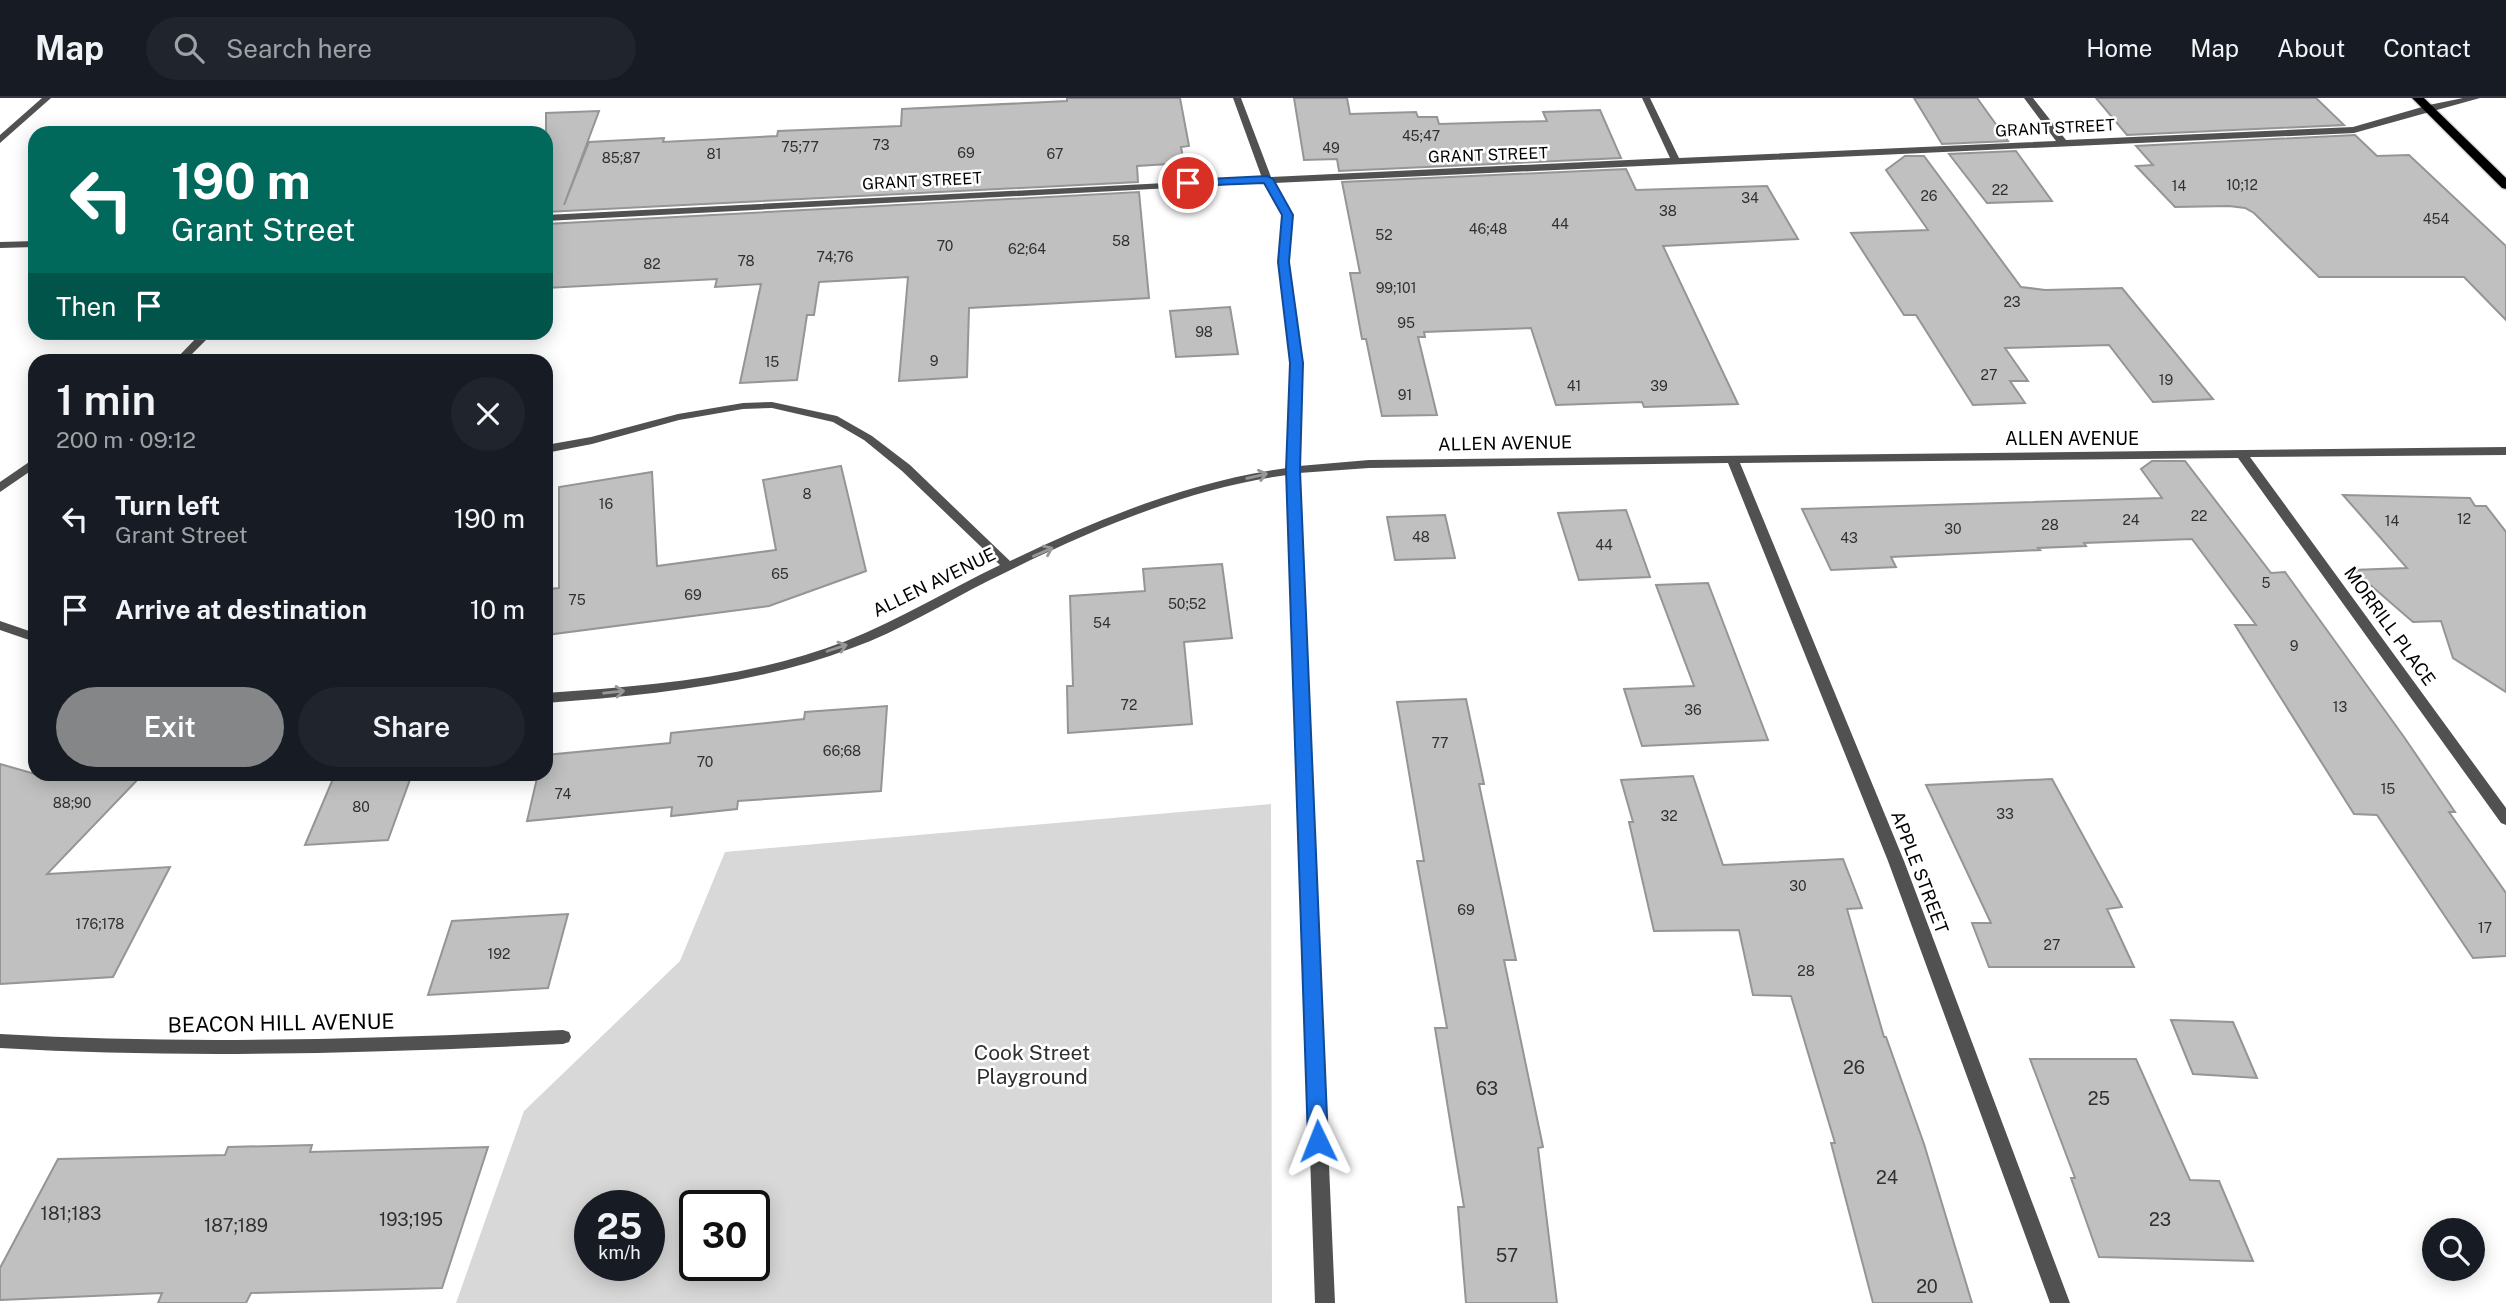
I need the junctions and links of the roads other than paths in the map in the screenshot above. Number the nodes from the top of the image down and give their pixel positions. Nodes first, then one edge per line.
1 (47, 98) edge
2 (1237, 98) edge
3 (1646, 98) edge
4 (2028, 98) edge
5 (2418, 98) edge
6 (2476, 98) edge
7 (2429, 108) junction
8 (0, 140) edge
9 (2063, 143) junction
10 (1677, 163) junction
11 (1267, 179) junction
12 (2506, 185) edge
13 (553, 218) edge
14 (28, 244) edge
15 (0, 245) edge
16 (201, 340) edge
17 (186, 354) edge
18 (553, 448) edge
19 (2506, 452) edge
20 (2243, 456) junction
21 (1732, 459) junction
22 (28, 467) edge
23 (1293, 470) junction
24 (0, 488) edge
25 (1009, 567) junction
26 (0, 625) edge
27 (28, 635) edge
28 (553, 697) edge
29 (2506, 819) edge
30 (563, 1037) dead end
31 (0, 1041) edge
32 (1325, 1303) edge
33 (2060, 1303) edge

1 - 8 street
2 - 11 street
3 - 10 street
4 - 9 street
5 - 7 main road
6 - 7 street, GRANT STREET
7 - 9 street, GRANT STREET
7 - 12 main road
9 - 10 street, GRANT STREET
10 - 11 street, GRANT STREET
11 - 13 street, GRANT STREET
11 - 23 street
14 - 15 street
16 - 17 street
18 - 25 street
19 - 20 street, ALLEN AVENUE
20 - 21 street, ALLEN AVENUE
20 - 29 street, MORRILL PLACE
21 - 23 street, ALLEN AVENUE
21 - 33 street, APPLE STREET
22 - 24 street
25 -> 23 street, ALLEN AVENUE
23 - 32 street
28 -> 25 street, ALLEN AVENUE
26 - 27 street
30 - 31 street, BEACON HILL AVENUE

